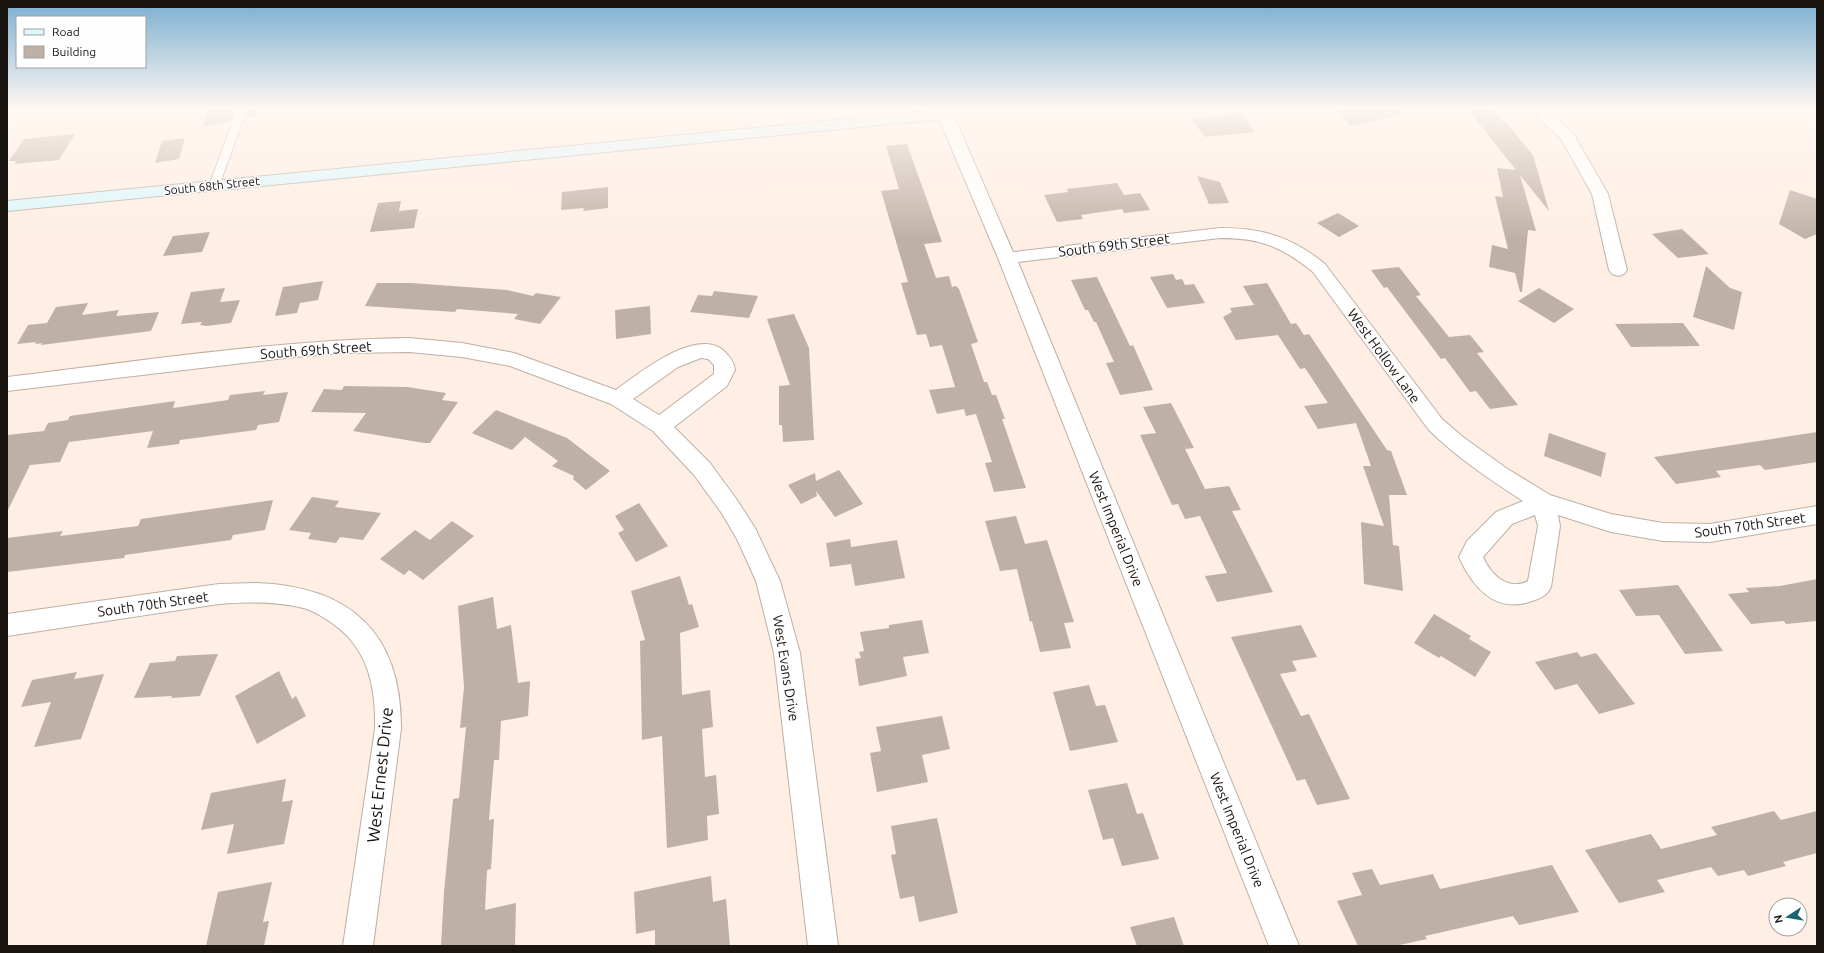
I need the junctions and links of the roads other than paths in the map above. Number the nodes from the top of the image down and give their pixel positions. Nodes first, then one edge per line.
1 (227, 151) edge
2 (565, 151) edge
3 (961, 151) edge
4 (1576, 151) edge
5 (214, 186) junction
6 (7, 206) edge
7 (1220, 233) joint
8 (1007, 258) junction
9 (1618, 270) dead end
10 (7, 384) edge
11 (618, 399) junction
12 (660, 426) junction
13 (1542, 502) joint
14 (1817, 515) edge
15 (299, 598) joint
16 (7, 625) edge
17 (358, 946) edge
18 (823, 946) edge
19 (1284, 946) edge

1 - 5 lane
2 - 5 street, South 68th Street
3 - 8 street, West Imperial Drive
4 - 9 street
5 - 6 street, South 68th Street
7 - 8 street, South 69th Street
7 - 13 street, West Hollow Lane
8 - 19 street, West Imperial Drive
10 - 11 street, South 69th Street
11 - 12 street, West Evans Drive
11 - 12 street
12 - 18 street, West Evans Drive
13 - 14 street, South 70th Street
15 - 16 street, South 70th Street
15 - 17 street, West Ernest Drive

